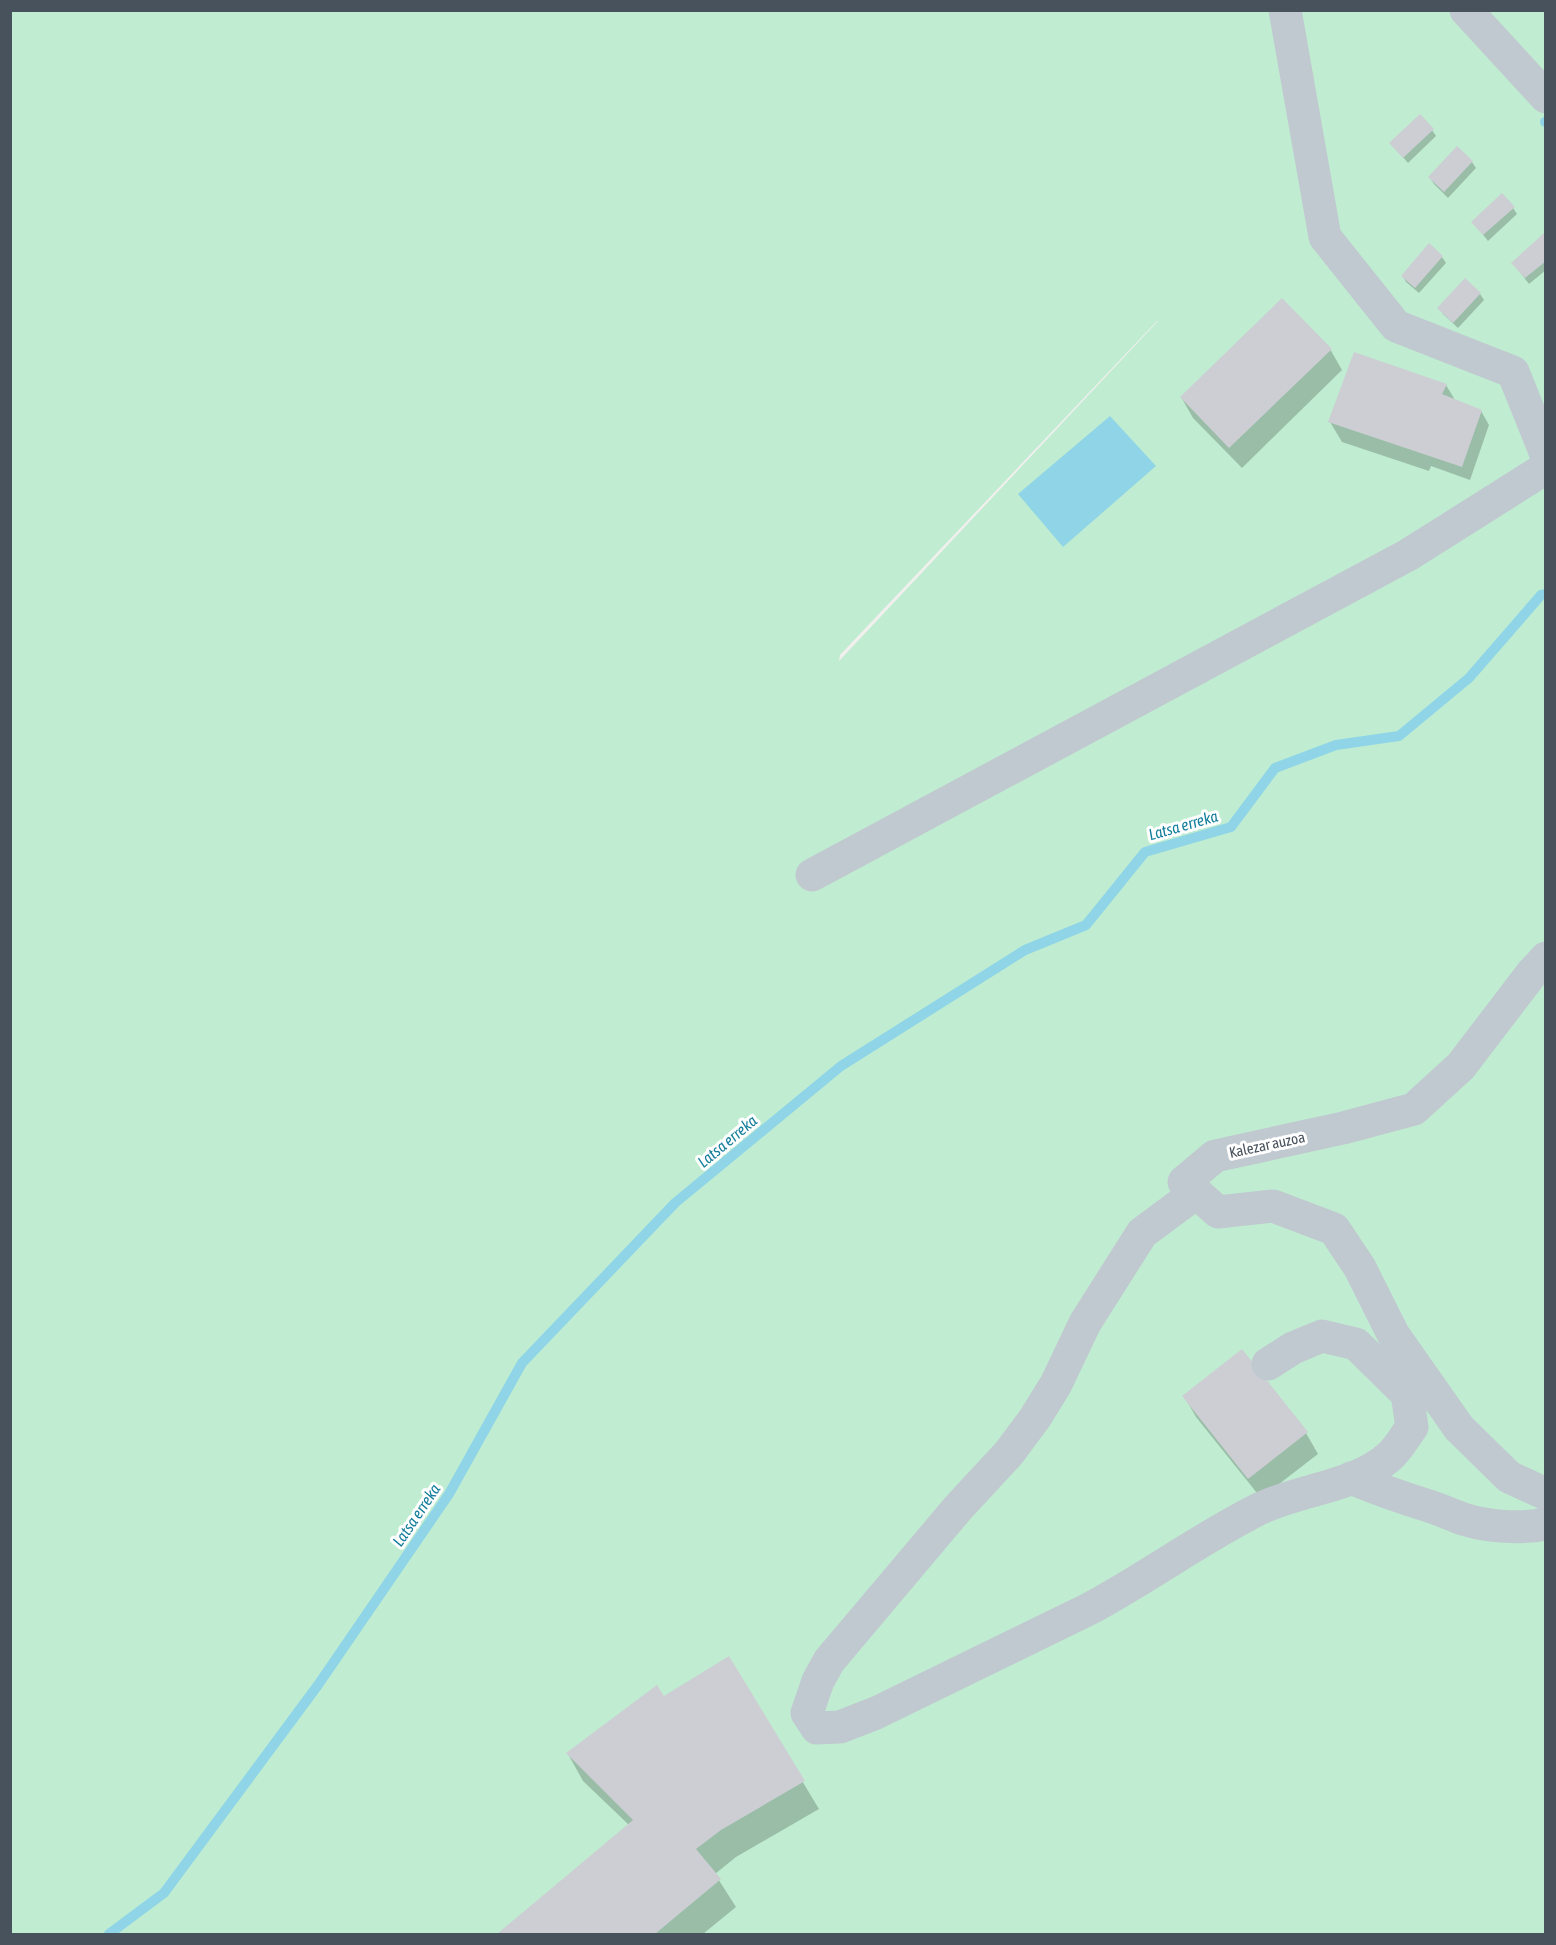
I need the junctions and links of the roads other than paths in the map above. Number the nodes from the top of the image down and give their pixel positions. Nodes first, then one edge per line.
1 (1285, 10) edge
2 (1466, 10) edge
3 (1545, 97) edge
4 (1545, 454) edge
5 (1545, 468) edge
6 (812, 875) dead end
7 (1545, 958) edge
8 (1196, 1193) junction
9 (1268, 1364) dead end
10 (1351, 1478) junction
11 (1545, 1494) edge
12 (1545, 1524) edge

1 - 4 street
2 - 3 street
5 - 6 street
7 - 8 street, Kalezar auzoa
8 - 10 street
8 - 11 street
9 - 10 street
10 - 12 street

